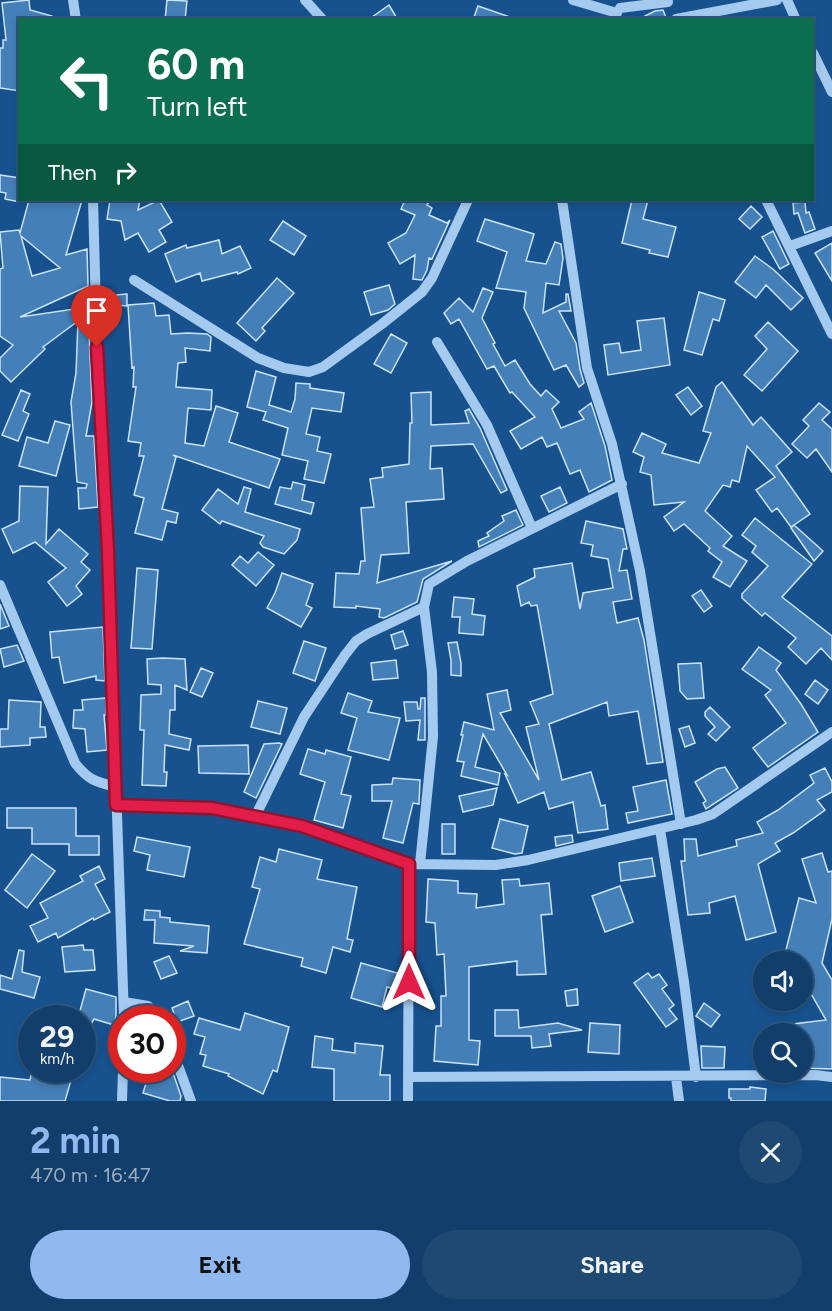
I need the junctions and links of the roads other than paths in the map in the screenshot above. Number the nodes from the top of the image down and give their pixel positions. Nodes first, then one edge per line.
1 (73, 0) edge
2 (305, 0) edge
3 (573, 0) edge
4 (777, 0) edge
5 (787, 0) edge
6 (667, 1) edge
7 (618, 10) edge
8 (76, 18) edge
9 (321, 18) edge
10 (676, 18) edge
11 (681, 18) edge
12 (795, 18) edge
13 (814, 55) edge
14 (832, 92) edge
15 (93, 201) edge
16 (468, 201) edge
17 (562, 201) edge
18 (767, 201) edge
19 (832, 231) edge
20 (790, 246) junction
21 (134, 280) dead end
22 (832, 334) edge
23 (437, 342) dead end
24 (622, 484) junction
25 (532, 528) junction
26 (0, 585) edge
27 (424, 608) junction
28 (832, 732) edge
29 (116, 787) junction
30 (116, 805) junction
31 (255, 817) junction
32 (681, 824) junction
33 (660, 830) junction
34 (414, 864) junction
35 (124, 1002) joint
36 (148, 1005) edge
37 (408, 1077) junction
38 (676, 1077) junction
39 (696, 1077) junction
40 (832, 1077) edge
41 (123, 1083) edge
42 (184, 1083) edge
43 (122, 1101) edge
44 (191, 1101) edge
45 (408, 1101) edge
46 (679, 1101) edge

1 - 8 street
2 - 9 street
3 - 7 street
4 - 11 street
5 - 12 street
6 - 7 street
6 - 10 street
13 - 14 street
15 - 29 street
16 - 21 street
17 - 24 street
18 - 20 street
19 - 20 street
20 - 22 street
23 - 25 street
24 - 25 street
24 - 32 street
25 - 27 street
26 - 29 street
27 - 31 street
27 - 34 street
28 - 32 street
29 - 30 street
30 - 31 street
30 - 35 street
31 - 34 street
32 - 33 street
33 - 34 street
33 - 39 street
34 - 37 street
35 - 36 street
37 - 38 street
37 - 45 street
38 - 39 street
38 - 46 street
39 - 40 street
41 - 43 street
42 - 44 street

